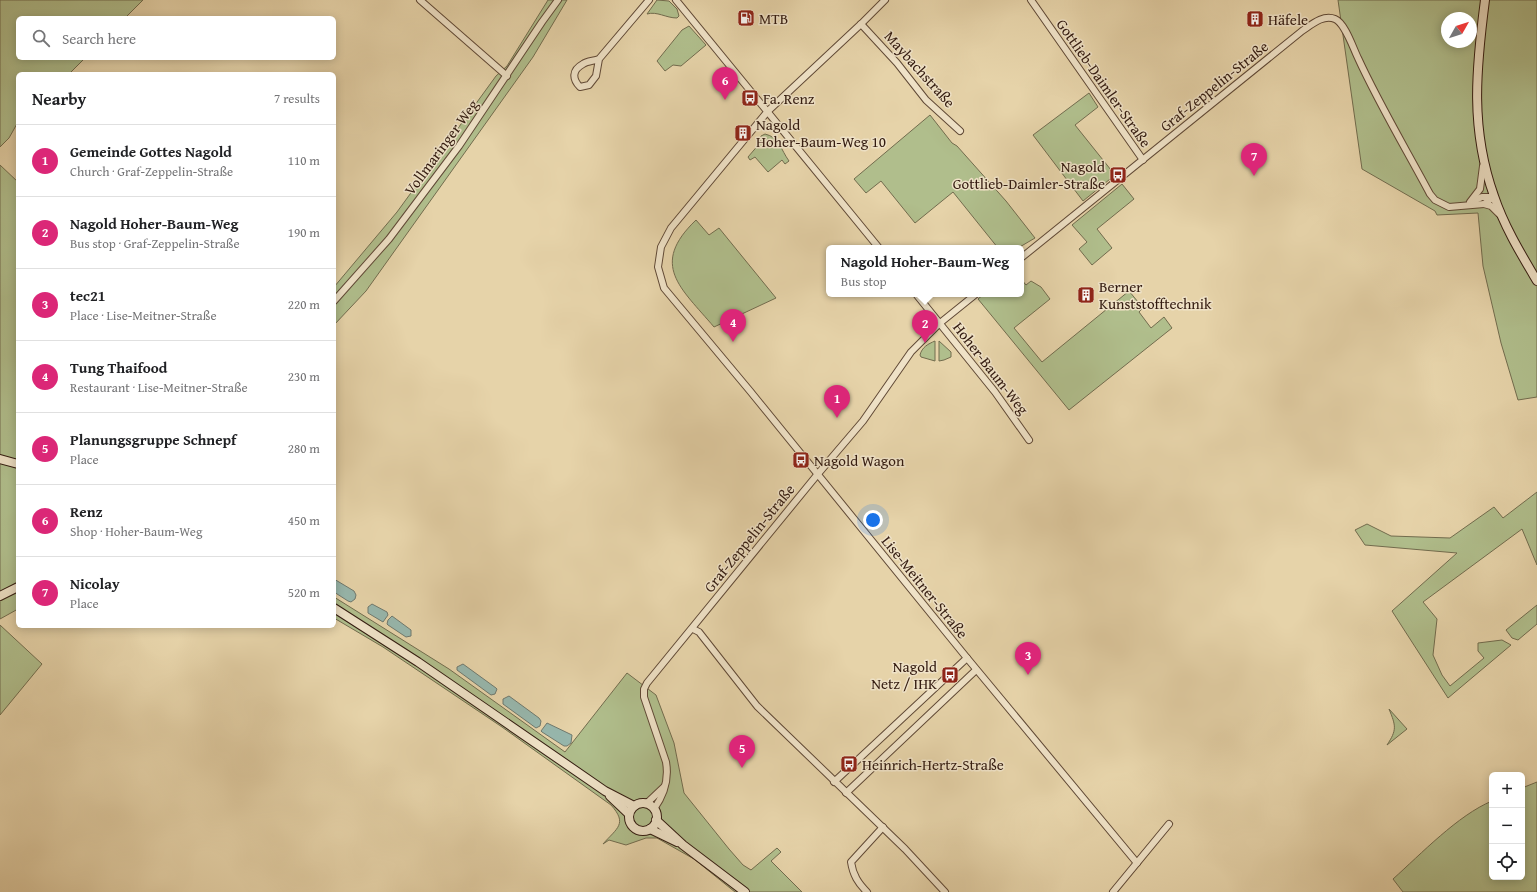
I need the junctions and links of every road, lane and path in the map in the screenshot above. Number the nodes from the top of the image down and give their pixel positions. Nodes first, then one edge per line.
1 (420, 0) edge
2 (558, 0) edge
3 (649, 0) edge
4 (676, 0) edge
5 (885, 0) edge
6 (1031, 0) edge
7 (1485, 0) edge
8 (861, 24) junction
9 (599, 59) junction
10 (507, 76) junction
11 (768, 111) junction
12 (960, 131) dead end
13 (1143, 160) junction
14 (1484, 160) junction
15 (1494, 197) junction
16 (1470, 202) junction
17 (1484, 204) junction
18 (1464, 206) junction
19 (1505, 223) junction
20 (877, 245) edge
21 (1024, 256) edge
22 (1537, 281) edge
23 (918, 297) edge
24 (972, 297) edge
25 (336, 299) edge
26 (940, 323) junction
27 (1030, 440) dead end
28 (0, 459) edge
29 (16, 463) edge
30 (817, 475) junction
31 (16, 588) edge
32 (0, 596) edge
33 (336, 609) edge
34 (692, 629) junction
35 (967, 658) junction
36 (976, 670) junction
37 (834, 782) junction
38 (664, 787) junction
39 (605, 791) junction
40 (846, 793) junction
41 (646, 804) junction
42 (634, 806) junction
43 (654, 809) junction
44 (629, 814) junction
45 (656, 820) junction
46 (1169, 824) dead end
47 (883, 827) junction
48 (650, 829) junction
49 (683, 844) junction
50 (1137, 863) junction
51 (745, 892) edge
52 (867, 892) edge
53 (945, 892) edge
54 (1113, 892) edge

1 - 10 street
2 - 10 street, Vollmaringer Weg
3 - 9 street
4 - 11 street
5 - 8 street, Lise-Meitner-Straße
6 - 13 street, Gottlieb-Daimler-Straße
7 - 14 street
8 - 11 street, Lise-Meitner-Straße
8 - 12 street, Maybachstraße
9 - 9 street
10 - 25 street, Vollmaringer Weg
11 - 20 street
11 - 30 street, Lise-Meitner-Straße
13 - 18 street, Graf-Zeppelin-Straße
13 - 21 street, Graf-Zeppelin-Straße
14 - 15 street
14 - 16 street
15 - 16 street
15 - 17 street, Graf-Zeppelin-Straße
15 - 19 street
16 - 18 street
17 - 18 street, Graf-Zeppelin-Straße
17 - 19 street
19 - 22 street
23 - 26 street, Hoher-Baum-Weg
24 - 26 street, Graf-Zeppelin-Straße
26 - 27 street, Hoher-Baum-Weg
26 - 30 street, Graf-Zeppelin-Straße
28 - 29 street
30 - 34 street, Graf-Zeppelin-Straße
30 - 35 street, Lise-Meitner-Straße
31 - 32 street
33 - 39 street
34 - 37 street
34 - 38 street, Graf-Zeppelin-Straße
35 - 36 street, Lise-Meitner-Straße
35 - 37 street
36 - 40 street
36 - 50 street, Lise-Meitner-Straße
37 - 40 street
38 - 41 street
38 - 43 street, Graf-Zeppelin-Straße
39 - 42 street
39 - 44 street
40 - 47 street
41 - 42 street
41 - 43 street
42 - 44 street
43 - 45 street
44 - 48 street
45 - 48 street
45 - 49 street
46 - 50 street
47 - 52 street
47 - 53 street
48 - 49 street
49 - 51 street
50 - 54 street

